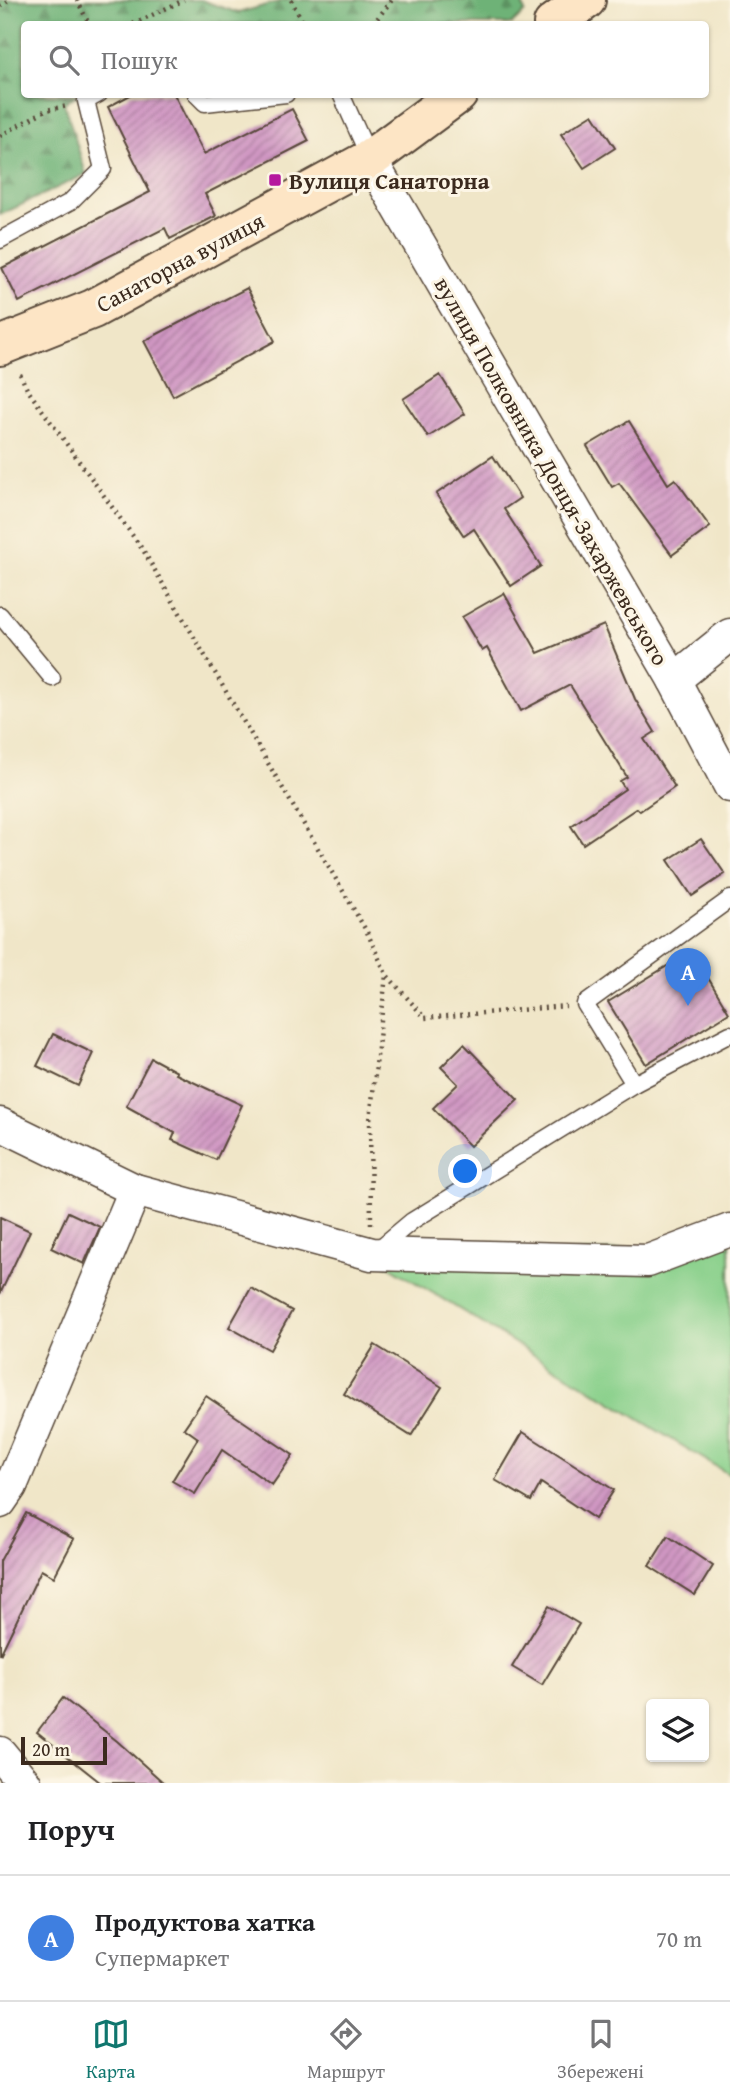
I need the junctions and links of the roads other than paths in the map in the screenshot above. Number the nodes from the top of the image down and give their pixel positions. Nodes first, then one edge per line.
1 (586, 0) edge
2 (557, 21) edge
3 (92, 98) edge
4 (200, 98) edge
5 (250, 98) edge
6 (343, 98) edge
7 (453, 98) edge
8 (370, 159) junction
9 (0, 240) edge
10 (3, 345) edge
11 (0, 615) edge
12 (730, 635) edge
13 (52, 678) dead end
14 (674, 680) junction
15 (730, 786) edge
16 (730, 899) edge
17 (730, 1034) edge
18 (634, 1084) junction
19 (0, 1124) edge
20 (135, 1190) junction
21 (730, 1230) edge
22 (372, 1254) junction
23 (0, 1502) edge
24 (0, 1753) edge
25 (24, 1783) edge

1 - 2 main road
3 - 9 lane
4 - 5 lane
6 - 8 lane
7 - 8 main road, Санаторна вулиця
8 - 10 main road, Санаторна вулиця
8 - 14 street, вулиця Полковника Донця-Захаржевського
11 - 13 lane
12 - 14 street
14 - 15 street, вулиця Полковника Донця-Захаржевського
16 - 18 lane
17 - 18 lane
18 - 22 lane
19 - 20 street
20 - 22 street
20 - 23 street
21 - 22 street
24 - 25 street

